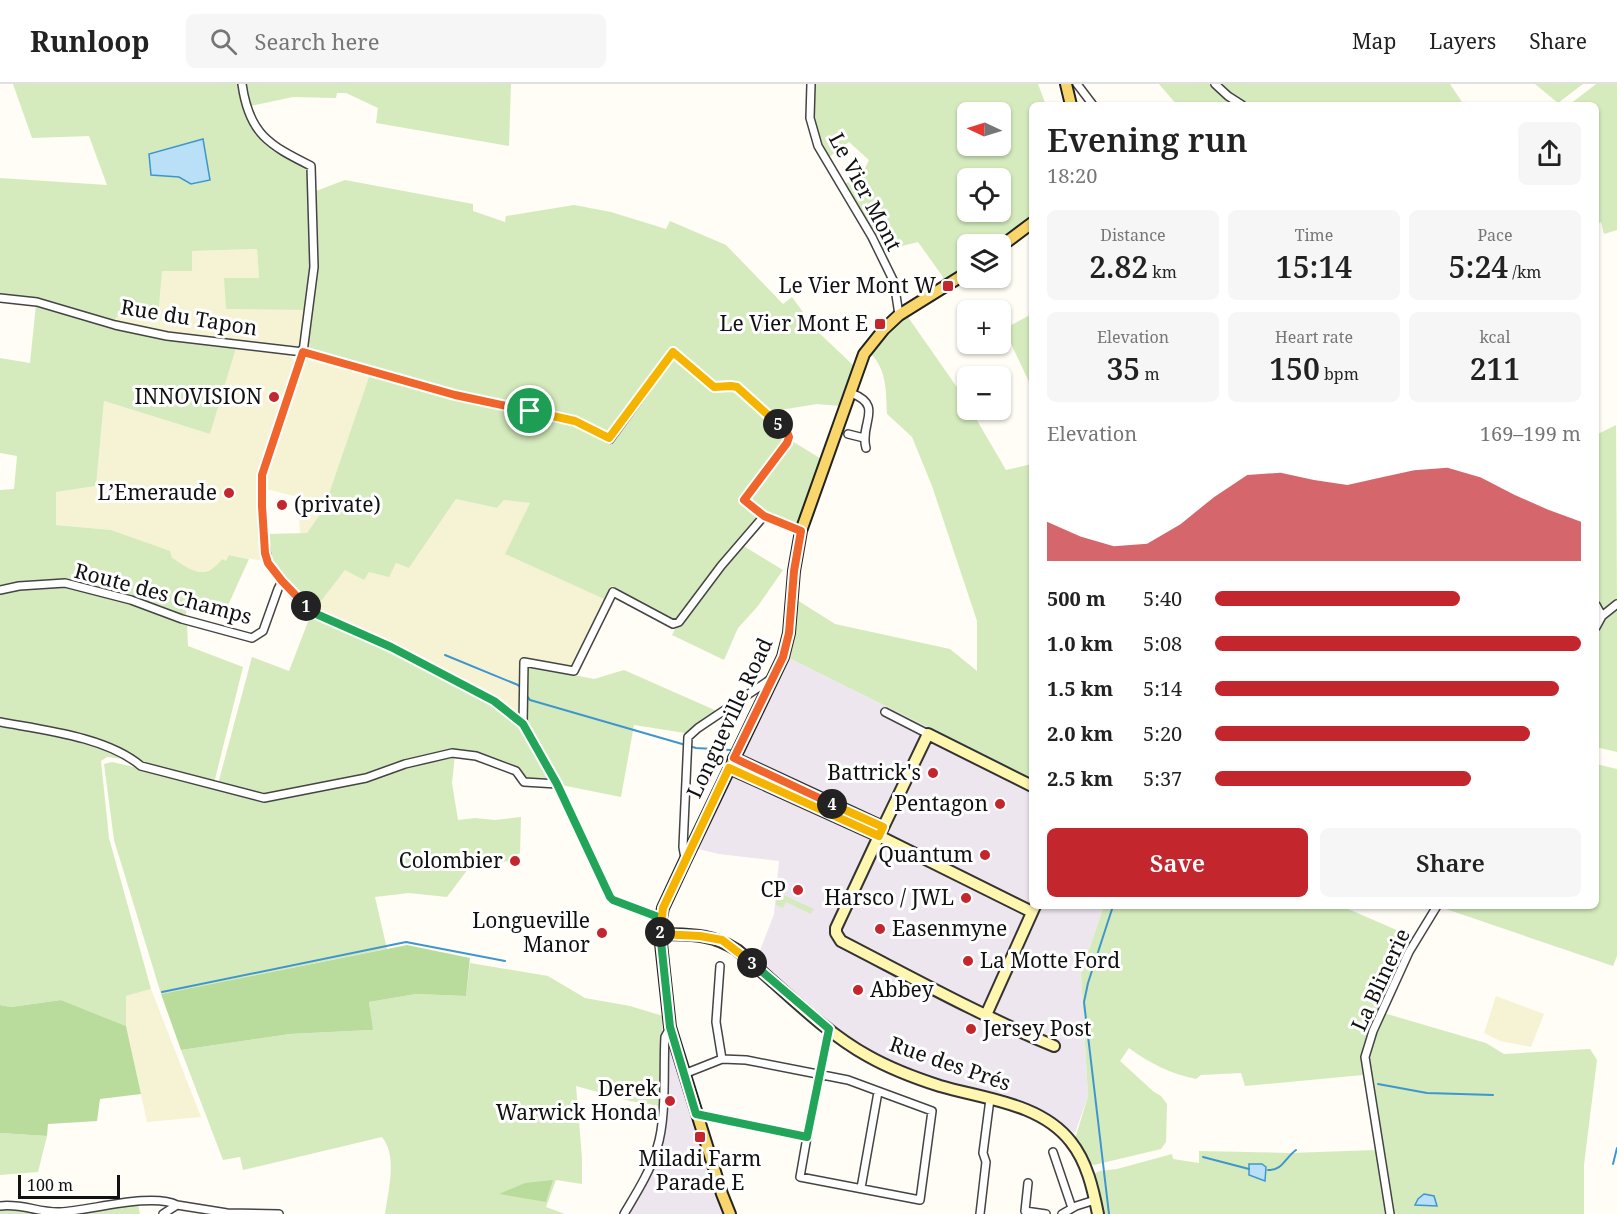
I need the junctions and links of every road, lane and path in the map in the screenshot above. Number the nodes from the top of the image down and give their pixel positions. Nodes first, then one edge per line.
1 (242, 84) edge
2 (811, 84) edge
3 (1066, 84) edge
4 (1077, 84) edge
5 (1215, 84) edge
6 (1070, 102) edge
7 (1091, 102) edge
8 (1237, 102) edge
9 (1029, 224) edge
10 (1011, 238) edge
11 (957, 279) edge
12 (0, 298) edge
13 (899, 315) junction
14 (303, 352) junction
15 (850, 393) junction
16 (848, 434) dead end
17 (864, 438) junction
18 (866, 448) dead end
19 (764, 516) junction
20 (801, 531) junction
21 (282, 581) junction
22 (0, 590) edge
23 (1617, 604) edge
24 (1599, 610) edge
25 (1602, 616) junction
26 (1599, 622) edge
27 (773, 678) junction
28 (885, 712) dead end
29 (0, 722) edge
30 (523, 724) junction
31 (928, 734) junction
32 (731, 763) junction
33 (557, 784) junction
34 (1029, 784) edge
35 (881, 831) junction
36 (685, 861) junction
37 (1029, 907) edge
38 (1033, 909) edge
39 (1435, 909) edge
40 (661, 918) junction
41 (660, 934) junction
42 (720, 966) dead end
43 (986, 1015) junction
44 (670, 1027) junction
45 (829, 1029) junction
46 (1054, 1046) dead end
47 (722, 1059) junction
48 (819, 1073) junction
49 (684, 1074) junction
50 (878, 1092) junction
51 (990, 1099) junction
52 (696, 1114) junction
53 (807, 1137) junction
54 (1053, 1152) dead end
55 (1028, 1183) dead end
56 (861, 1188) junction
57 (1095, 1200) junction
58 (177, 1205) junction
59 (0, 1206) edge
60 (1072, 1208) junction
61 (163, 1214) edge
62 (279, 1214) edge
63 (624, 1214) edge
64 (730, 1214) edge
65 (980, 1214) edge
66 (1046, 1214) edge
67 (1062, 1214) edge
68 (1098, 1214) edge
69 (1390, 1214) edge

1 - 14 street
2 - 13 street, Le Vier Mont
3 - 6 main road
4 - 7 street
5 - 8 street
9 - 10 main road
11 - 13 main road, Longueville Road
12 - 14 street, Rue du Tapon
13 - 15 main road, Longueville Road
14 - 19 street, Rue du Tapon
14 - 21 street
15 - 17 street
15 - 20 main road, Longueville Road
16 - 17 street
17 - 18 street
19 - 20 street
19 - 30 street
20 - 27 main road, Longueville Road
21 - 22 street, Route des Champs
21 - 30 street
23 - 25 street
24 - 25 street
25 - 26 street
27 - 32 main road, Longueville Road
27 - 36 street
28 - 31 street
29 - 33 street
30 - 33 street
31 - 34 street
31 - 35 street
32 - 35 street
32 - 36 main road, Longueville Road
33 - 40 street
35 - 37 street
35 - 43 street
36 - 40 main road, Longueville Road
38 - 43 street
39 - 69 street, La Blinerie
40 - 41 main road, Longueville Road
41 - 44 main road, Longueville Road
41 - 45 street, Rue des Prés
42 - 47 street
43 - 46 street
44 - 49 main road, Longueville Road
44 - 63 street
45 - 48 street
45 - 51 street, Rue des Prés
47 - 48 street
47 - 49 street
48 - 50 street
48 - 53 street
49 - 52 main road, Longueville Road
50 - 56 street
50 - 56 street
51 - 57 street, Rue des Prés
51 - 65 street
52 - 53 street
52 - 64 main road, Longueville Road
53 - 56 street
54 - 60 street
55 - 66 street
57 - 60 street
57 - 68 street, Rue des Prés
58 - 59 street
58 - 61 street
58 - 62 street
60 - 67 street

